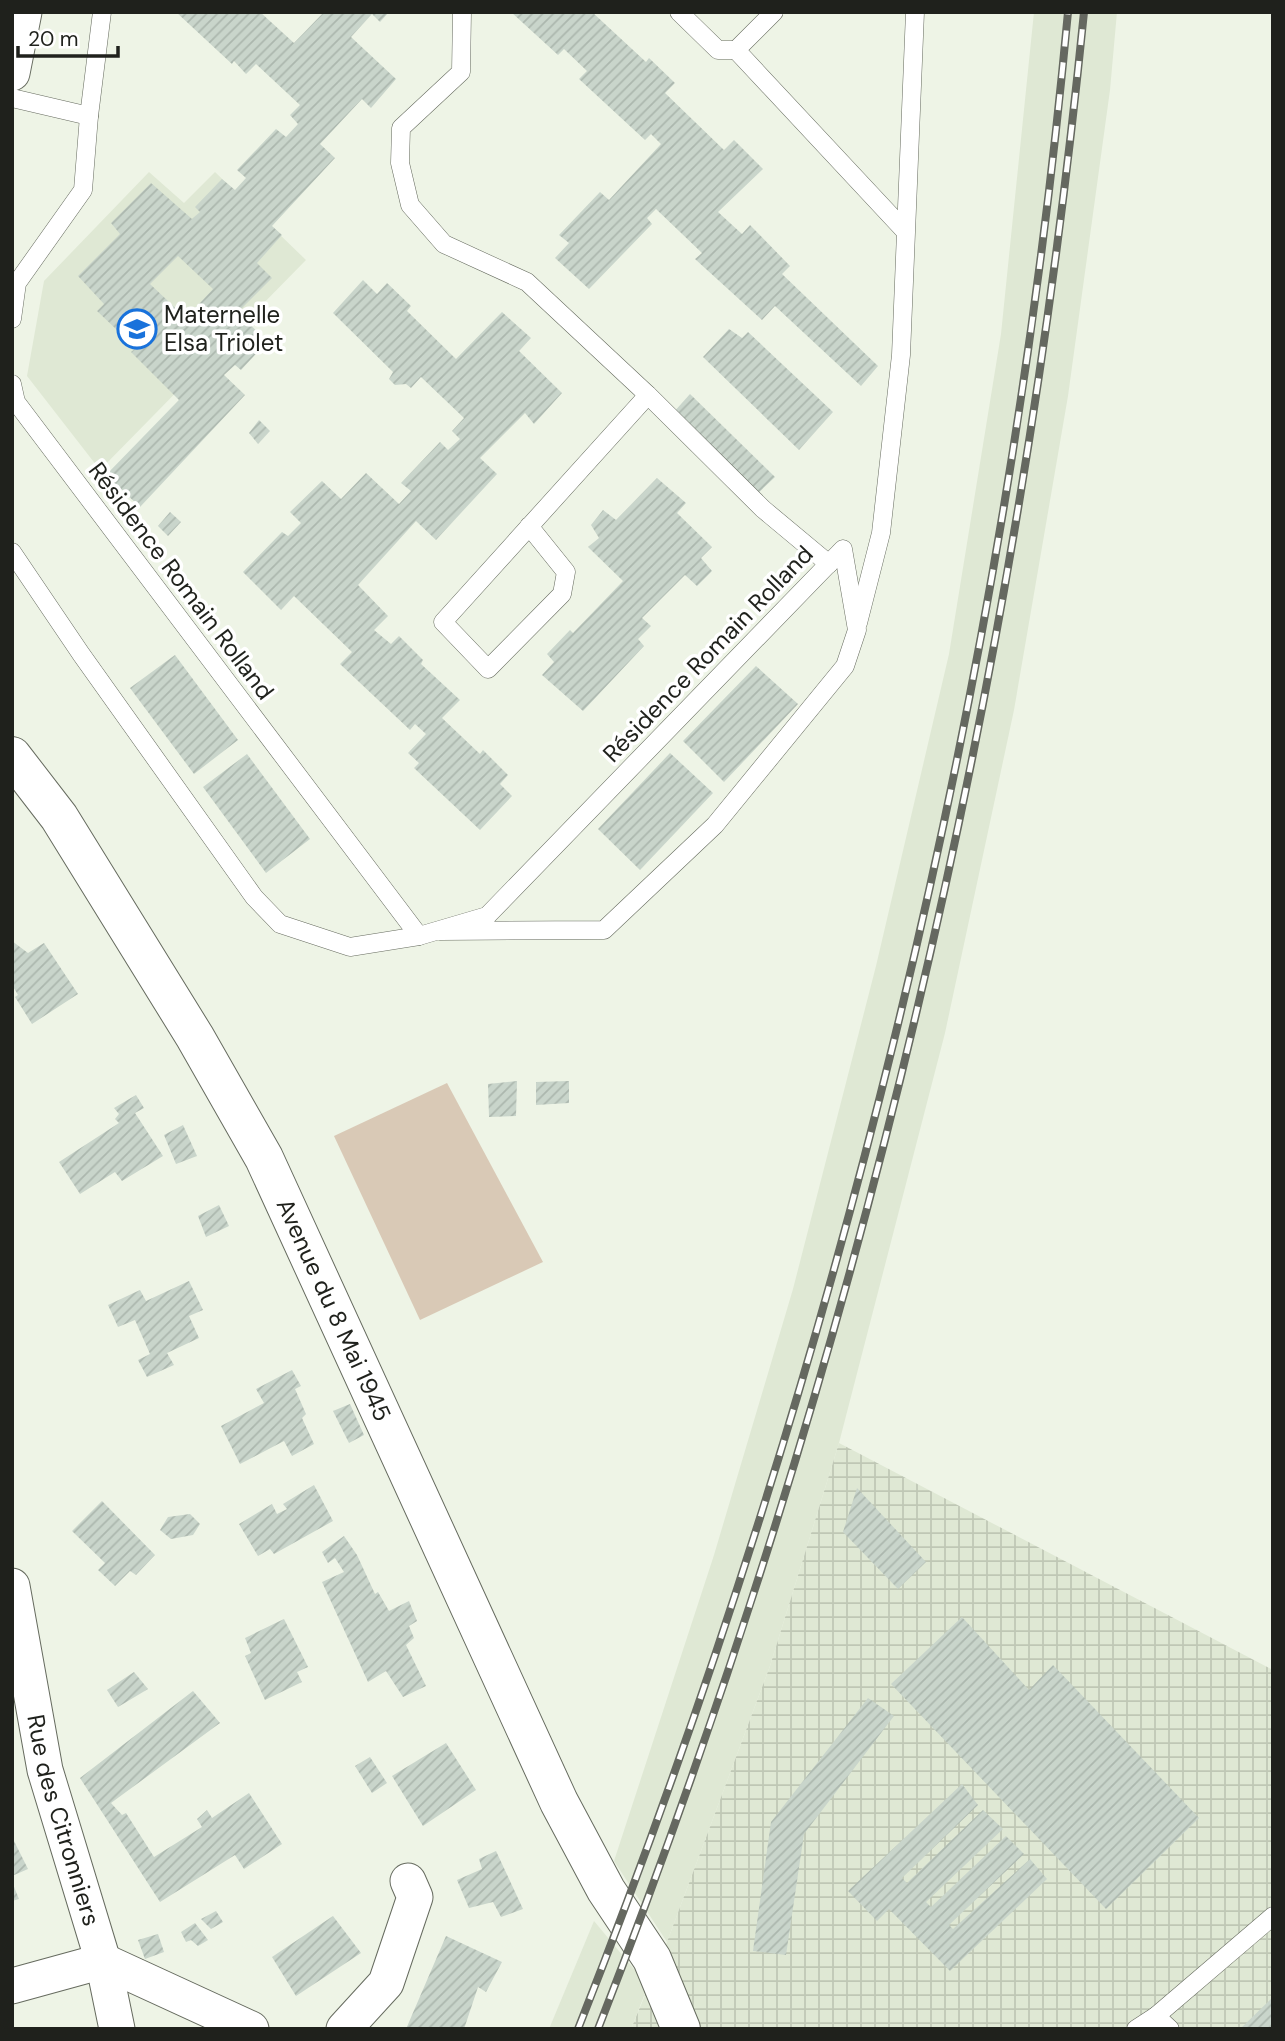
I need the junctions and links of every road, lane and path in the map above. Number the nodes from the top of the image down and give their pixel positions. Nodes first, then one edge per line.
1 (24, 12) edge
2 (102, 12) edge
3 (462, 12) edge
4 (679, 12) edge
5 (774, 12) edge
6 (915, 12) edge
7 (736, 50) junction
8 (12, 74) edge
9 (12, 98) edge
10 (89, 116) junction
11 (905, 231) junction
12 (12, 319) edge
13 (12, 384) edge
14 (648, 395) junction
15 (529, 527) junction
16 (12, 552) edge
17 (829, 564) junction
18 (857, 630) junction
19 (12, 756) edge
20 (440, 931) junction
21 (419, 936) junction
22 (12, 1586) edge
23 (408, 1881) dead end
24 (1273, 1916) edge
25 (103, 1961) junction
26 (12, 1986) edge
27 (1156, 2016) junction
28 (117, 2029) edge
29 (251, 2029) edge
30 (344, 2029) edge
31 (681, 2029) edge
32 (1136, 2029) edge
33 (1170, 2029) edge

1 - 8 street
2 - 10 lane
3 - 14 lane
4 - 7 lane
5 - 7 lane
6 - 11 lane
7 - 11 lane
9 - 10 lane
10 - 12 lane
11 - 18 lane
13 - 21 lane, Résidence Romain Rolland
14 - 15 lane
14 - 17 lane
15 - 15 lane
16 - 21 lane, Résidence Romain Rolland
17 - 18 lane, Résidence Romain Rolland
17 - 20 lane, Résidence Romain Rolland
18 - 20 lane, Résidence Romain Rolland
19 - 31 street, Avenue du 8 Mai 1945
20 - 21 lane, Résidence Romain Rolland
22 - 25 street, Rue des Citronniers
23 - 30 street
24 - 27 lane
25 - 26 street
25 - 28 street, Rue des Citronniers
25 - 29 street
27 - 32 lane
27 - 33 lane

